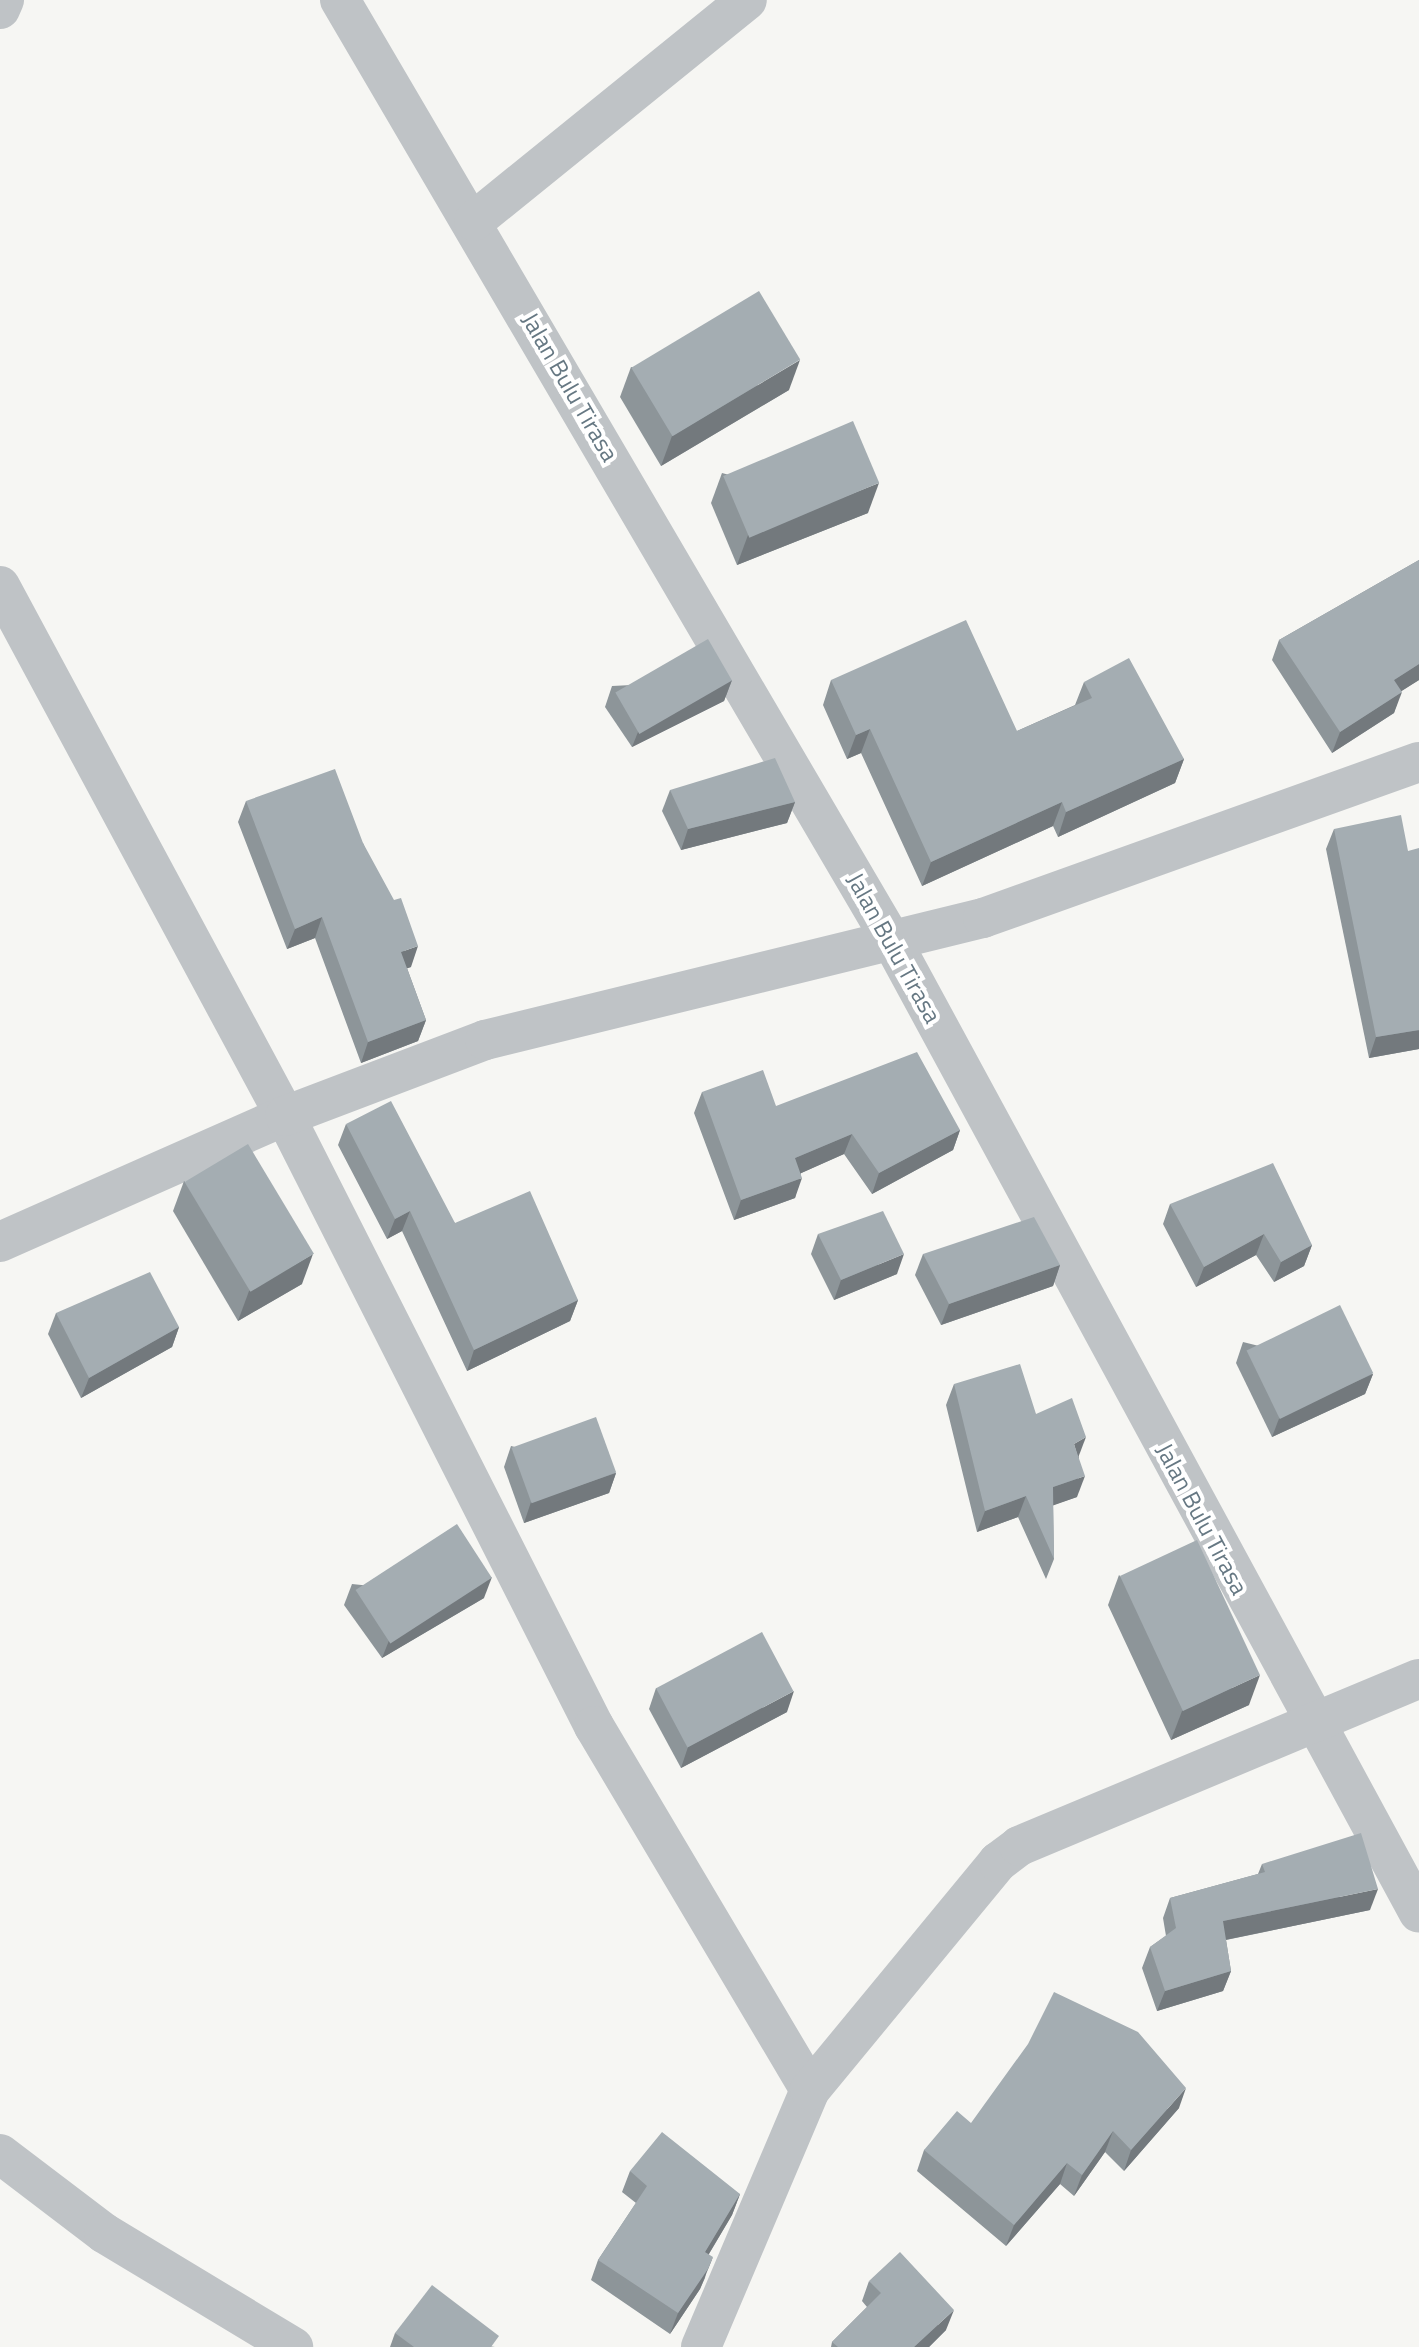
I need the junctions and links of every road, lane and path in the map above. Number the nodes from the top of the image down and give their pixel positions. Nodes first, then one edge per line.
1 (4, 0) edge
2 (340, 0) edge
3 (747, 0) edge
4 (0, 9) edge
5 (474, 221) junction
6 (0, 586) edge
7 (1419, 762) edge
8 (893, 943) junction
9 (285, 1116) junction
10 (0, 1242) edge
11 (1419, 1679) edge
12 (1312, 1723) junction
13 (1419, 1913) edge
14 (810, 2090) junction
15 (0, 2154) edge
16 (293, 2347) edge
17 (701, 2347) edge

1 - 4 street
2 - 5 street, Jalan Bulu Tirasa
3 - 5 street
5 - 8 street, Jalan Bulu Tirasa
6 - 9 street
7 - 8 street
8 - 9 street
8 - 12 street, Jalan Bulu Tirasa
9 - 10 street
9 - 14 street
11 - 12 street
12 - 13 street, Jalan Bulu Tirasa
12 - 14 street
14 - 17 street
15 - 16 street

